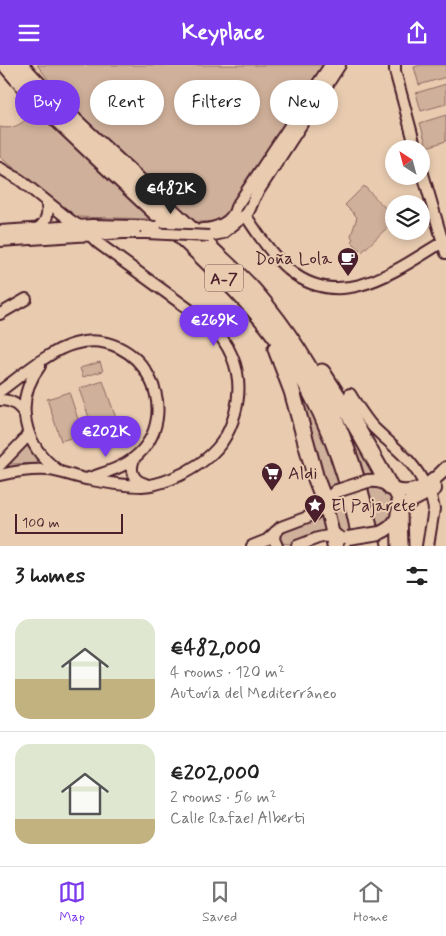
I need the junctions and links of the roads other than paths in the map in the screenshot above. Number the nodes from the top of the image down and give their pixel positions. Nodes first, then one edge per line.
1 (6, 65) edge
2 (20, 65) edge
3 (29, 65) edge
4 (330, 65) edge
5 (340, 65) edge
6 (395, 65) edge
7 (0, 69) edge
8 (19, 80) edge
9 (35, 80) edge
10 (40, 80) edge
11 (325, 80) joint
12 (15, 84) edge
13 (80, 124) edge
14 (64, 125) edge
15 (298, 125) edge
16 (414, 140) edge
17 (0, 168) edge
18 (427, 185) edge
19 (46, 201) junction
20 (242, 212) junction
21 (80, 226) junction
22 (37, 229) junction
23 (91, 230) junction
24 (143, 230) junction
25 (0, 231) edge
26 (0, 241) edge
27 (445, 241) edge
28 (446, 253) edge
29 (26, 299) dead end
30 (0, 314) edge
31 (269, 319) junction
32 (51, 355) junction
33 (0, 391) edge
34 (350, 394) dead end
35 (0, 400) edge
36 (25, 416) junction
37 (28, 433) junction
38 (134, 459) junction
39 (0, 465) edge
40 (446, 468) edge
41 (64, 474) junction
42 (0, 475) edge
43 (86, 479) junction
44 (446, 480) edge
45 (150, 484) junction
46 (392, 488) junction
47 (428, 489) junction
48 (415, 499) junction
49 (326, 505) junction
50 (399, 512) junction
51 (434, 513) junction
52 (275, 532) junction
53 (337, 539) edge
54 (377, 539) edge
55 (309, 543) edge
56 (252, 546) edge
57 (277, 546) edge
58 (297, 546) edge
59 (361, 546) edge
60 (400, 546) edge
61 (428, 546) edge

1 - 8 highway, A-7
2 - 9 highway, A-7
3 - 10 highway
4 - 11 street
5 - 11 street
6 - 16 street
7 - 12 highway
13 - 31 highway, A-7
14 - 31 highway, A-7
15 - 20 street
17 - 19 street
18 - 27 street
19 - 21 street
19 - 22 street
20 - 24 street, bridge
20 - 27 street
21 - 22 street
21 - 23 street
22 - 25 street
23 - 24 street
23 - 24 street
23 - 26 street
23 - 45 street
27 - 28 street
29 - 30 street
31 - 46 highway
31 - 49 highway
31 - 54 highway, A-7
31 - 59 highway, A-7
32 - 33 street
32 - 36 street
32 - 38 street
34 - 47 street
35 - 36 street
36 - 37 street
37 - 39 street
37 - 41 street
38 - 43 street
38 - 45 street
40 - 47 main road
41 - 42 street
41 - 43 street
43 - 45 street
44 - 47 main road
46 - 47 main road
46 - 49 main road, bridge
46 - 50 main road
47 - 48 main road
47 - 51 street
48 - 50 main road
48 - 51 street
49 - 52 street
49 - 53 main road
50 - 54 main road
50 - 60 highway
51 - 61 street
52 - 56 street
52 - 57 street
53 - 54 main road, bridge
53 - 55 street
55 - 58 street

